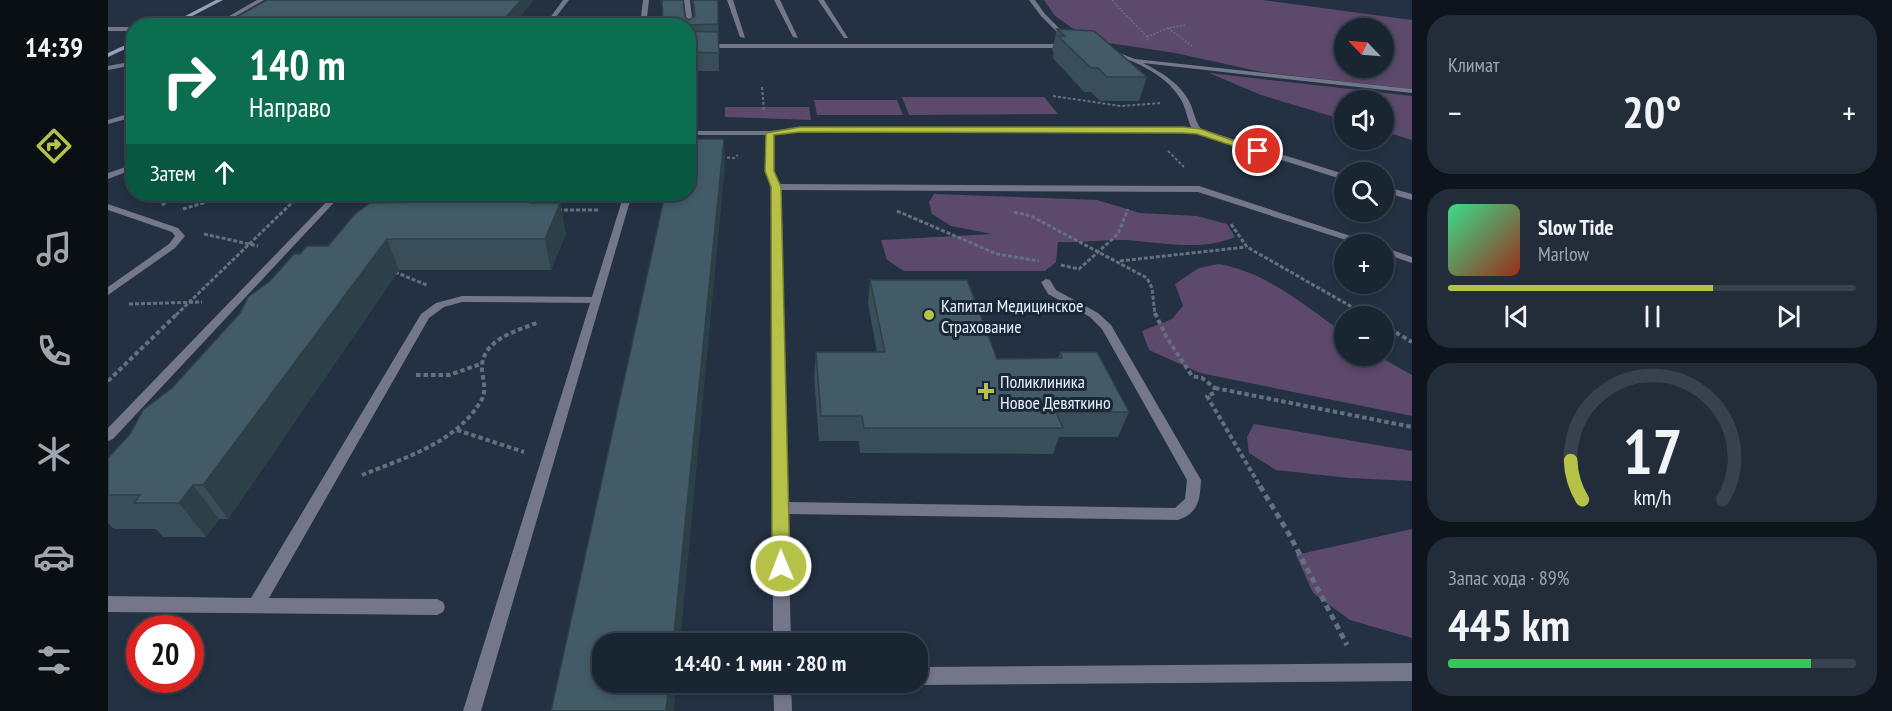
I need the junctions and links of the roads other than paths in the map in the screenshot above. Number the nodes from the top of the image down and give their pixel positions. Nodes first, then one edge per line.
1 (220, 0) edge
2 (261, 0) edge
3 (566, 0) edge
4 (646, 0) edge
5 (687, 0) edge
6 (730, 0) edge
7 (777, 0) edge
8 (821, 0) edge
9 (1032, 0) edge
10 (184, 18) edge
11 (228, 18) edge
12 (552, 18) edge
13 (644, 18) edge
14 (689, 18) edge
15 (108, 29) edge
16 (126, 29) edge
17 (743, 37) dead end
18 (796, 37) dead end
19 (846, 37) dead end
20 (696, 46) edge
21 (126, 47) edge
22 (1099, 48) edge
23 (108, 55) edge
24 (1137, 60) junction
25 (126, 65) edge
26 (108, 68) edge
27 (1412, 91) edge
28 (126, 116) edge
29 (108, 122) edge
30 (1198, 131) junction
31 (696, 133) edge
32 (770, 133) junction
33 (126, 169) edge
34 (1334, 174) edge
35 (108, 176) edge
36 (776, 187) junction
37 (1394, 192) edge
38 (1412, 197) edge
39 (331, 201) edge
40 (626, 201) edge
41 (108, 207) edge
42 (1337, 234) edge
43 (1394, 254) edge
44 (1412, 260) edge
45 (1046, 282) dead end
46 (108, 292) edge
47 (596, 300) junction
48 (108, 436) edge
49 (780, 508) junction
50 (108, 604) edge
51 (256, 604) junction
52 (437, 607) dead end
53 (782, 633) edge
54 (1412, 672) edge
55 (928, 676) edge
56 (782, 693) edge
57 (472, 711) edge
58 (783, 711) edge

1 - 10 main road
2 - 11 street
3 - 12 street
4 - 13 street
5 - 14 street
6 - 17 street
7 - 18 street
8 - 19 street
9 - 20 street
15 - 16 street
21 - 23 main road
22 - 24 street
24 - 27 street
24 - 30 street
25 - 26 street
28 - 29 street
30 - 32 street
30 - 34 street
31 - 32 street
32 - 36 street
33 - 35 street
36 - 42 street
36 - 49 street
37 - 38 street
39 - 48 street
40 - 47 street
41 - 46 street
43 - 44 street
45 - 49 street
47 - 51 street
47 - 57 street
49 - 53 street
50 - 51 street
51 - 52 street
54 - 55 street
56 - 58 street

